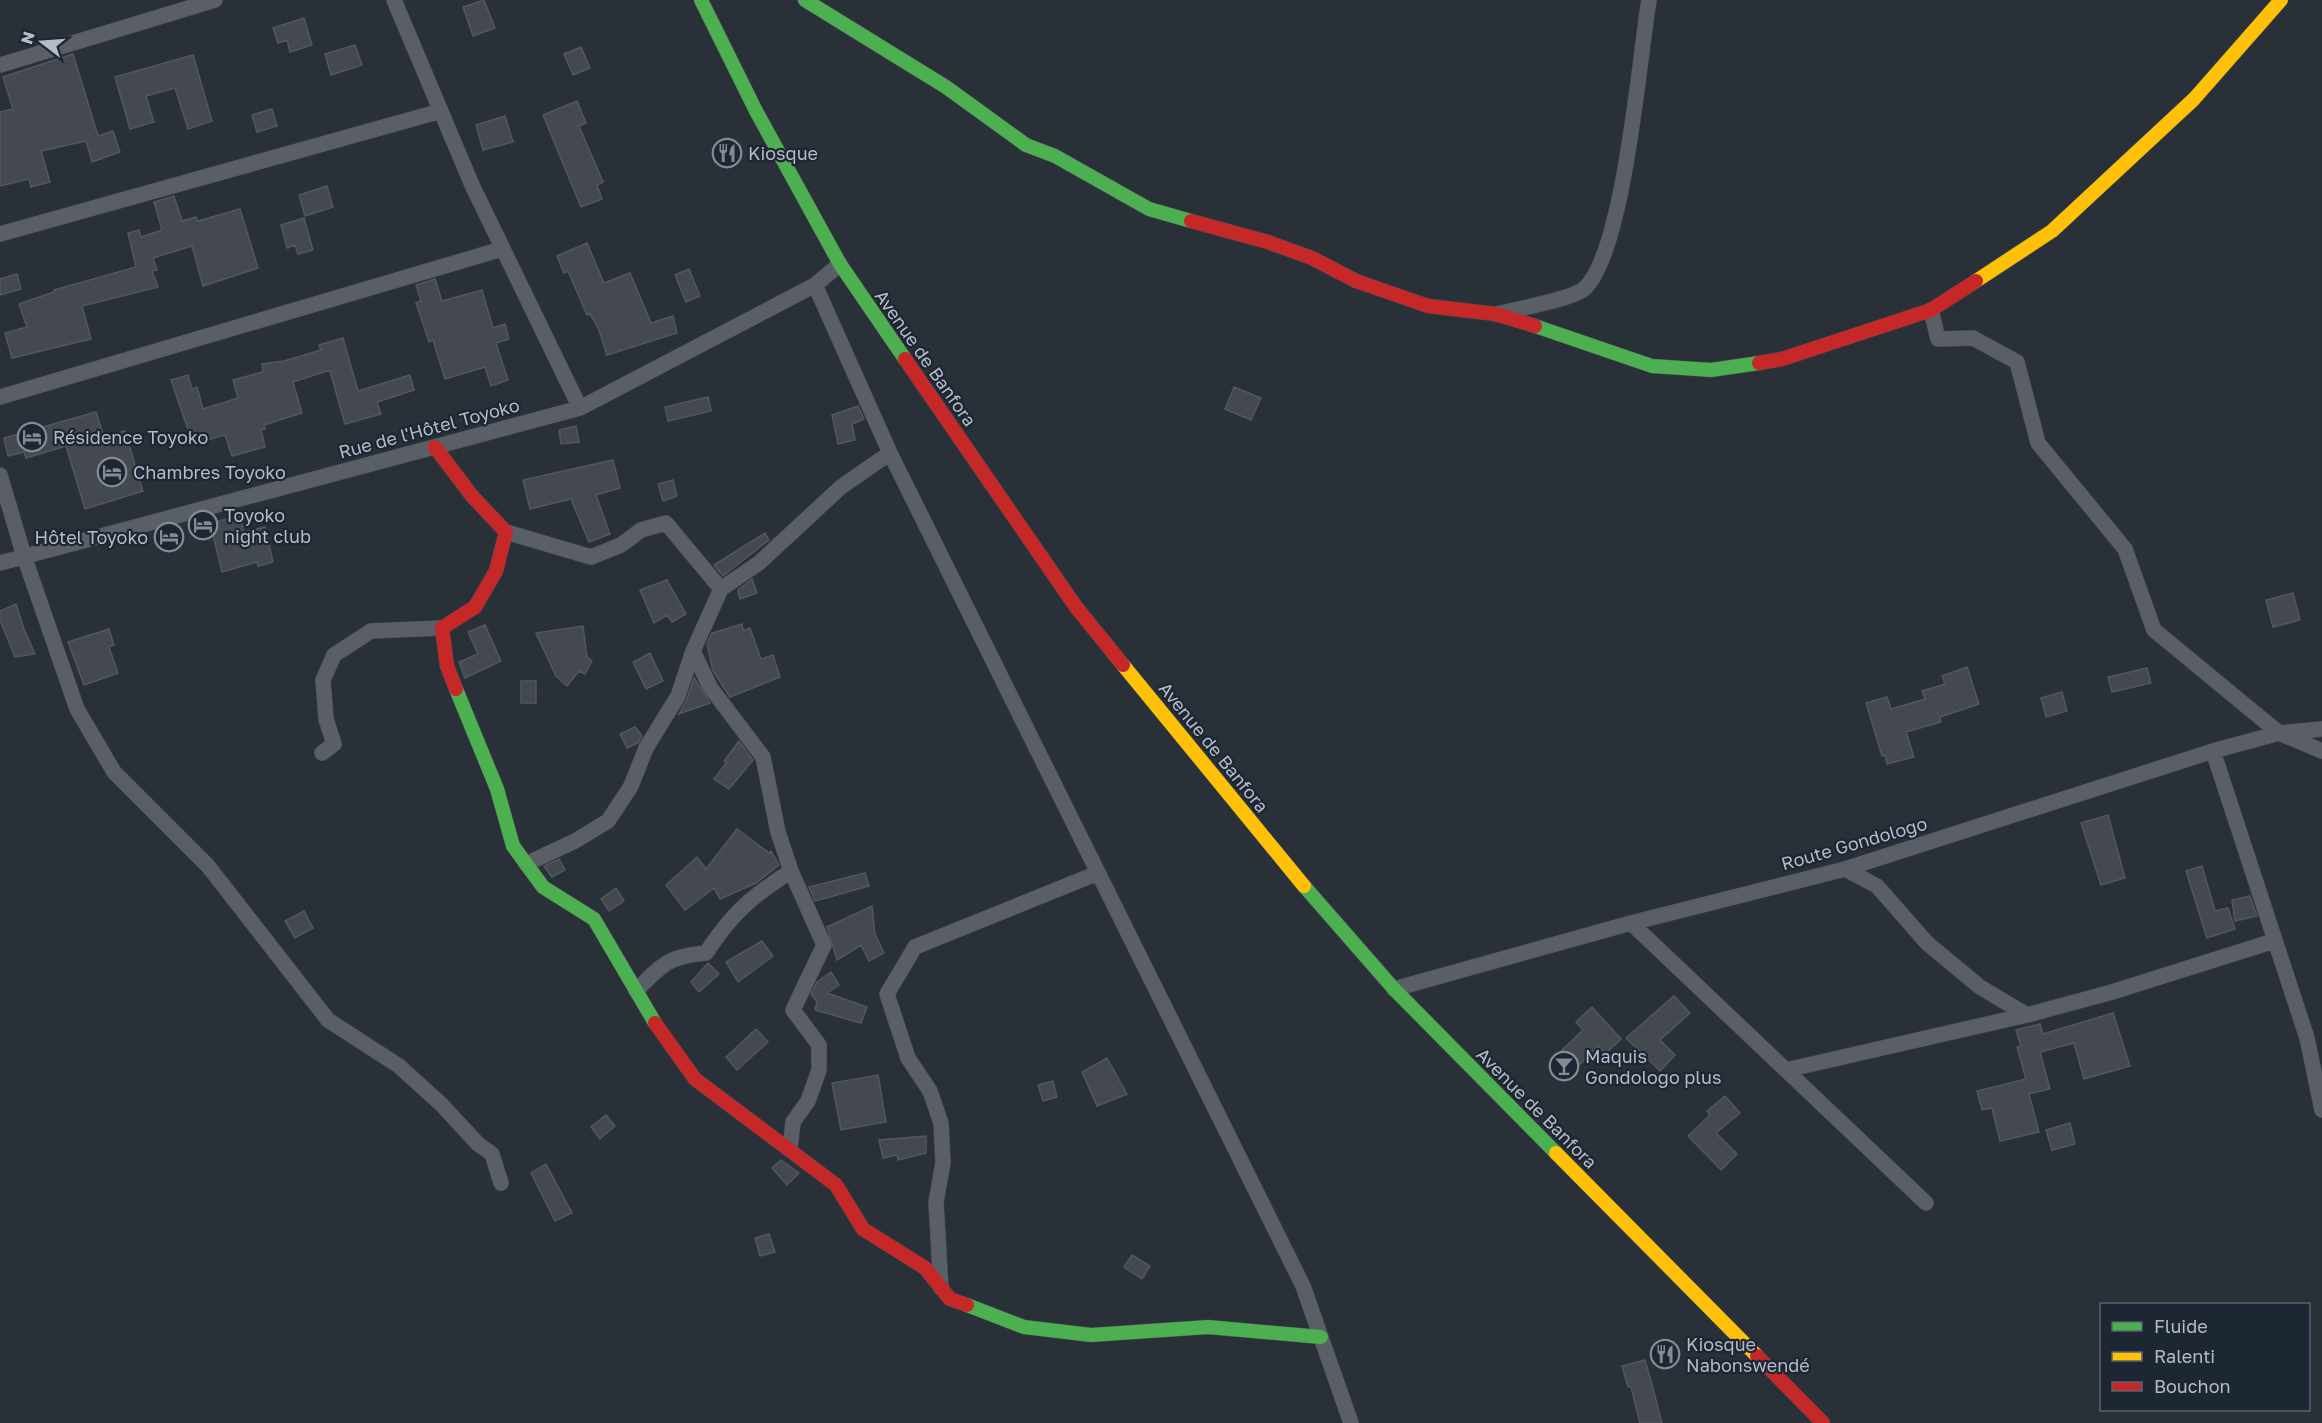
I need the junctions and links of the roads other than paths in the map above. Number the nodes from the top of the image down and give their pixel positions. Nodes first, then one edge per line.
1 (215, 0) edge
2 (394, 0) edge
3 (700, 0) edge
4 (805, 0) edge
5 (1648, 0) edge
6 (2281, 0) edge
7 (0, 65) edge
8 (441, 111) junction
9 (0, 234) edge
10 (502, 249) junction
11 (840, 264) junction
12 (815, 285) junction
13 (1931, 310) junction
14 (1496, 314) junction
15 (0, 397) edge
16 (580, 408) junction
17 (435, 447) junction
18 (890, 453) junction
19 (0, 475) edge
20 (506, 532) junction
21 (24, 556) junction
22 (0, 563) edge
23 (721, 589) junction
24 (442, 628) junction
25 (693, 651) junction
26 (2322, 729) edge
27 (2279, 733) junction
28 (2213, 750) junction
29 (2322, 751) edge
30 (322, 753) dead end
31 (526, 864) junction
32 (1845, 869) junction
33 (791, 871) junction
34 (1098, 873) junction
35 (1630, 923) junction
36 (2274, 941) junction
37 (1394, 989) junction
38 (636, 991) junction
39 (2027, 1015) junction
40 (1786, 1070) junction
41 (2322, 1110) edge
42 (790, 1149) junction
43 (501, 1183) dead end
44 (1926, 1203) dead end
45 (941, 1288) junction
46 (1321, 1337) junction
47 (1351, 1423) edge
48 (1823, 1423) edge

1 - 7 street
2 - 8 street
3 - 11 street, Avenue de Banfora
4 - 14 street
5 - 14 street
6 - 13 street
8 - 9 street
8 - 10 street
10 - 15 street
10 - 16 street
11 - 12 street, Rue de l'Hôtel Toyoko
11 - 37 street, Avenue de Banfora
12 - 16 street, Rue de l'Hôtel Toyoko
12 - 18 street
13 - 14 street
13 - 27 street
16 - 17 street, Rue de l'Hôtel Toyoko
17 - 20 street
17 - 21 street, Rue de l'Hôtel Toyoko
18 - 23 street
18 - 34 street
19 - 21 street
20 - 23 street
20 - 24 street
21 - 22 street, Rue de l'Hôtel Toyoko
21 - 43 street
23 - 25 street
24 - 30 street
24 - 31 street
25 - 31 street
25 - 33 street
26 - 27 street, Route Gondologo
27 - 28 street, Route Gondologo
27 - 29 street
28 - 32 street, Route Gondologo
28 - 36 street
31 - 38 street
32 - 35 street, Route Gondologo
32 - 39 street
33 - 38 street
33 - 42 street
34 - 45 street
34 - 46 street
35 - 37 street, Route Gondologo
35 - 40 street
36 - 39 street
36 - 41 street
37 - 48 street, Avenue de Banfora
38 - 42 street
39 - 40 street
40 - 44 street
42 - 45 street
45 - 46 street
46 - 47 street

